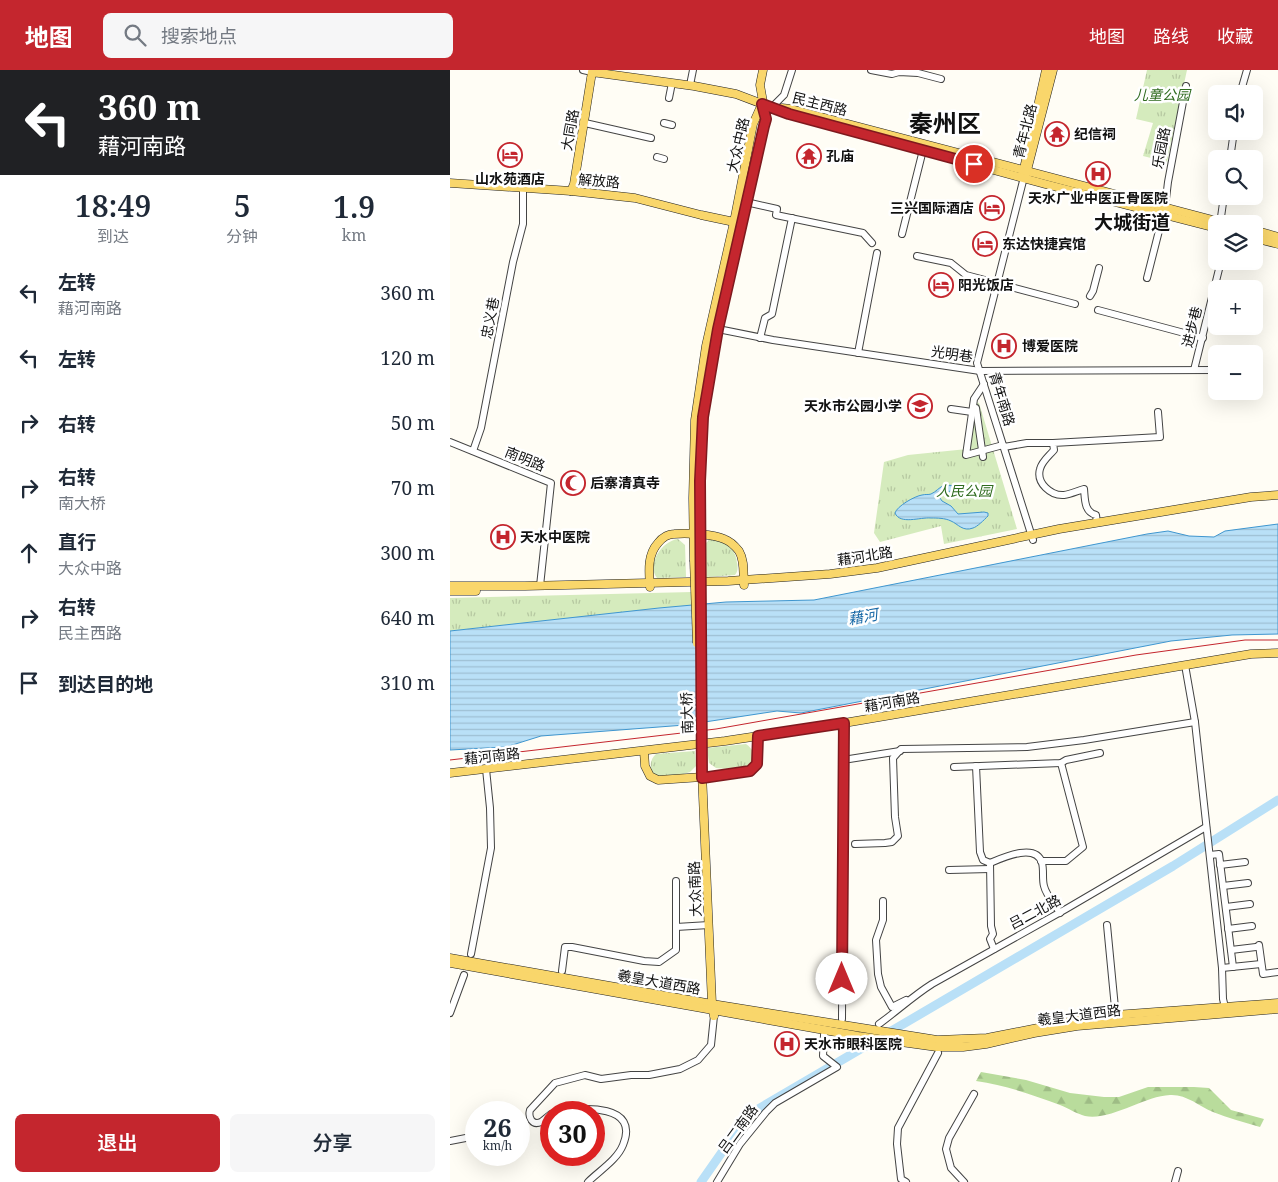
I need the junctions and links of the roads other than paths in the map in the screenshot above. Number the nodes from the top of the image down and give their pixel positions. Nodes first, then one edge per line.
1 (583, 70) edge
2 (693, 70) edge
3 (763, 70) edge
4 (792, 70) edge
5 (871, 70) edge
6 (1046, 70) edge
7 (1053, 70) edge
8 (1247, 70) edge
9 (592, 71) edge
10 (893, 72) edge
11 (941, 79) dead end
12 (672, 83) junction
13 (690, 85) junction
14 (1243, 85) edge
15 (1186, 86) dead end
16 (669, 98) dead end
17 (762, 104) junction
18 (772, 107) junction
19 (584, 123) junction
20 (664, 123) dead end
21 (672, 125) dead end
22 (651, 138) dead end
23 (924, 150) junction
24 (1025, 173) junction
25 (450, 184) edge
26 (522, 188) junction
27 (571, 191) junction
28 (746, 202) junction
29 (1164, 211) junction
30 (792, 218) junction
31 (1208, 221) edge
32 (738, 223) junction
33 (1263, 232) edge
34 (902, 234) dead end
35 (1278, 236) edge
36 (1263, 240) edge
37 (872, 243) dead end
38 (1278, 244) edge
39 (877, 253) dead end
40 (917, 256) dead end
41 (1099, 268) dead end
42 (1219, 270) edge
43 (1147, 278) dead end
44 (998, 284) junction
45 (1090, 296) dead end
46 (1075, 304) dead end
47 (1098, 310) dead end
48 (718, 329) junction
49 (760, 338) junction
50 (1203, 338) junction
51 (858, 353) junction
52 (1194, 370) junction
53 (1208, 370) edge
54 (980, 371) junction
55 (984, 384) junction
56 (974, 399) junction
57 (951, 409) dead end
58 (972, 412) junction
59 (1158, 412) dead end
60 (450, 442) edge
61 (1053, 443) junction
62 (1004, 446) junction
63 (473, 451) junction
64 (982, 454) junction
65 (1278, 495) edge
66 (1278, 500) edge
67 (1097, 523) junction
68 (697, 535) junction
69 (1032, 538) junction
70 (698, 559) joint
71 (744, 583) junction
72 (650, 585) junction
73 (450, 586) edge
74 (540, 586) junction
75 (450, 591) edge
76 (1278, 653) edge
77 (1186, 665) junction
78 (1195, 722) junction
79 (844, 723) junction
80 (758, 736) junction
81 (644, 751) junction
82 (900, 751) junction
83 (1100, 753) dead end
84 (843, 760) junction
85 (1061, 763) junction
86 (976, 766) junction
87 (954, 767) dead end
88 (486, 769) junction
89 (450, 773) edge
90 (702, 775) junction
91 (1206, 829) junction
92 (855, 844) dead end
93 (1210, 852) junction
94 (1041, 861) junction
95 (1245, 862) dead end
96 (1220, 865) junction
97 (990, 866) junction
98 (949, 870) dead end
99 (676, 881) dead end
100 (1248, 883) dead end
101 (1223, 886) junction
102 (883, 901) dead end
103 (1250, 904) dead end
104 (1226, 907) junction
105 (1060, 913) junction
106 (709, 925) junction
107 (1106, 925) dead end
108 (1252, 926) dead end
109 (676, 927) junction
110 (1228, 929) junction
111 (994, 948) junction
112 (1231, 950) junction
113 (471, 954) dead end
114 (450, 958) edge
115 (450, 963) edge
116 (1262, 964) junction
117 (1233, 967) junction
118 (1222, 968) junction
119 (562, 971) dead end
120 (1278, 972) edge
121 (464, 975) dead end
122 (914, 996) junction
123 (1278, 1003) edge
124 (1115, 1008) dead end
125 (1278, 1009) edge
126 (713, 1010) junction
127 (1226, 1010) junction
128 (450, 1013) edge
129 (842, 1019) dead end
130 (879, 1024) dead end
131 (824, 1035) dead end
132 (938, 1053) dead end
133 (974, 1094) dead end
134 (605, 1112) edge
135 (540, 1121) edge
136 (465, 1138) edge
137 (450, 1141) edge
138 (1178, 1171) dead end
139 (588, 1182) edge
140 (717, 1182) edge
141 (906, 1182) edge
142 (964, 1182) edge
143 (1175, 1182) edge

1 - 9 street
2 - 13 street
3 - 17 main road
4 - 18 street
5 - 10 street
6 - 24 main road, 青年北路
7 - 24 main road, 青年北路
8 - 14 street
9 - 12 main road
9 - 19 main road, 大同路
10 - 11 street
12 - 13 main road
12 - 16 street
13 - 17 main road
15 - 29 street, 乐园路
17 - 18 main road
17 - 28 main road, 大众中路
17 - 32 main road, 大众中路
18 - 23 main road, 民主西路
18 - 24 main road, 民主西路
19 - 22 street
19 - 27 main road, 大同路
20 - 21 street
23 - 24 main road, 民主西路
23 - 34 street
24 - 29 main road
24 - 44 street, 青年南路
25 - 26 main road, 解放路
26 - 27 main road, 解放路
26 - 63 street, 忠义巷
27 - 32 main road, 解放路
28 - 30 street
28 - 32 main road, 大众中路
29 - 31 main road
29 - 43 street, 乐园路
30 - 37 street
30 - 49 street
32 - 48 main road, 大众中路
32 - 68 main road, 大众中路
33 - 35 main road
36 - 38 main road
39 - 51 street
40 - 44 street
41 - 45 street
42 - 50 street, 进步巷
44 - 46 street
44 - 54 street, 青年南路
47 - 50 street
48 - 49 street, 光明巷
48 - 68 main road, 大众中路
49 - 51 street, 光明巷
50 - 52 street, 进步巷
51 - 54 street, 光明巷
52 - 53 street, 光明巷
52 - 54 street, 光明巷
54 - 55 street, 青年南路
55 - 56 street
55 - 62 street, 青年南路
56 - 58 street
56 - 64 street
57 - 58 street
58 - 64 street
59 - 61 street
60 - 63 street, 南明路
61 - 62 street
61 - 67 street
62 - 64 street
62 - 69 street, 青年南路
63 - 74 street, 南明路
65 - 67 main road, 藉河北路
66 - 69 main road, 藉河北路
67 - 69 main road, 藉河北路
68 - 70 main road, 大众中路
68 - 71 main road
68 - 72 main road
69 - 71 main road, 藉河北路
70 - 90 main road, 南大桥, bridge
71 - 72 main road, 藉河北路
72 - 74 main road, 藉河北路
72 - 75 main road, 藉河北路
73 - 74 main road, 藉河北路
76 - 77 main road, 藉河南路
77 - 78 street
77 - 79 main road, 藉河南路
78 - 82 street
78 - 91 street
79 - 80 main road, 藉河南路
79 - 84 street
80 - 81 main road, 藉河南路
80 - 90 main road
81 - 88 main road, 藉河南路
81 - 90 main road
82 - 84 street
82 - 92 street
83 - 85 street
84 - 129 street
85 - 86 street
85 - 94 street
86 - 87 street
86 - 97 street
88 - 89 main road, 藉河南路
88 - 113 street
90 - 106 main road, 大众南路
91 - 93 street
91 - 105 street, 吕二北路
93 - 96 street
93 - 118 street
94 - 97 street
94 - 105 street
95 - 96 street
96 - 101 street
97 - 98 street
97 - 111 street
99 - 109 street
100 - 101 street
101 - 104 street
102 - 122 street
103 - 104 street
104 - 110 street
105 - 111 street, 吕二北路
106 - 109 street
106 - 126 main road, 大众南路
107 - 124 street
108 - 110 street
109 - 119 street
110 - 112 street
111 - 122 street, 吕二北路
112 - 116 street
112 - 117 street
114 - 126 main road, 羲皇大道西路
115 - 126 main road, 羲皇大道西路
116 - 117 street
116 - 120 street
117 - 118 street
118 - 127 street
121 - 128 street
122 - 130 street, 吕二北路
123 - 127 main road, 羲皇大道西路
125 - 127 main road, 羲皇大道西路
126 - 127 main road, 羲皇大道西路
126 - 127 main road, 羲皇大道西路
126 - 135 street
131 - 140 street, 吕二南路
132 - 141 street
133 - 142 street
134 - 139 street
136 - 137 street
138 - 143 street

